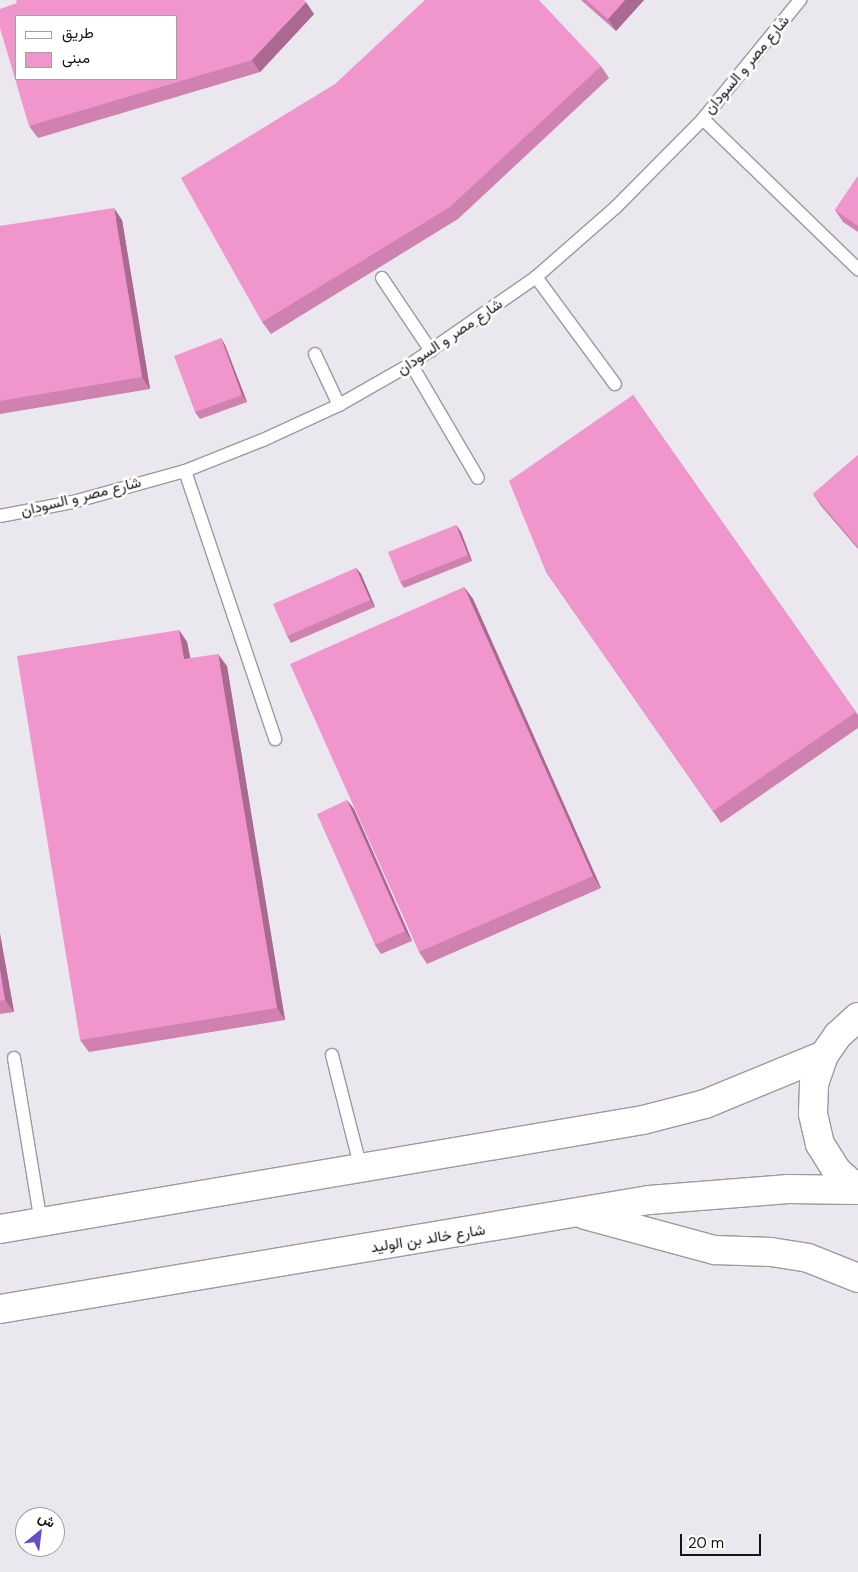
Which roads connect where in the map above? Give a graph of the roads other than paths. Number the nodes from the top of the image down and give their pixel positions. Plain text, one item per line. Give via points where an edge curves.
1 (800, 0) edge
2 (703, 119) junction
3 (858, 270) edge
4 (536, 277) junction
5 (382, 278) dead end
6 (431, 351) junction
7 (315, 354) dead end
8 (412, 364) junction
9 (615, 384) dead end
10 (339, 405) junction
11 (186, 470) junction
12 (478, 478) dead end
13 (0, 516) edge
14 (275, 739) dead end
15 (858, 1017) edge
16 (824, 1055) junction
17 (332, 1056) dead end
18 (14, 1058) dead end
19 (361, 1170) junction
20 (858, 1190) edge
21 (581, 1213) junction
22 (41, 1222) junction
23 (0, 1229) edge
24 (858, 1278) edge
25 (0, 1309) edge

1 - 2 lane, شارع مصر و السودان
2 - 3 lane
2 - 4 lane, شارع مصر و السودان via 616,207
4 - 6 lane, شارع مصر و السودان
4 - 9 lane
5 - 6 lane
6 - 8 lane, شارع مصر و السودان
7 - 10 lane
8 - 10 lane, شارع مصر و السودان
8 - 12 lane
10 - 11 lane, شارع مصر و السودان
11 - 13 lane, شارع مصر و السودان via 73,502
11 - 14 lane
15 - 16 main road via 838,1035
16 - 19 main road via 705,1104 643,1120
16 - 20 main road via 814,1084 813,1114 824,1150 836,1170
17 - 19 lane
18 - 22 lane
19 - 22 main road
20 - 21 main road, شارع خالد بن الوليد via 719,1192 649,1200
21 - 24 main road via 715,1250 771,1252 808,1258
21 - 25 main road, شارع خالد بن الوليد
22 - 23 main road

